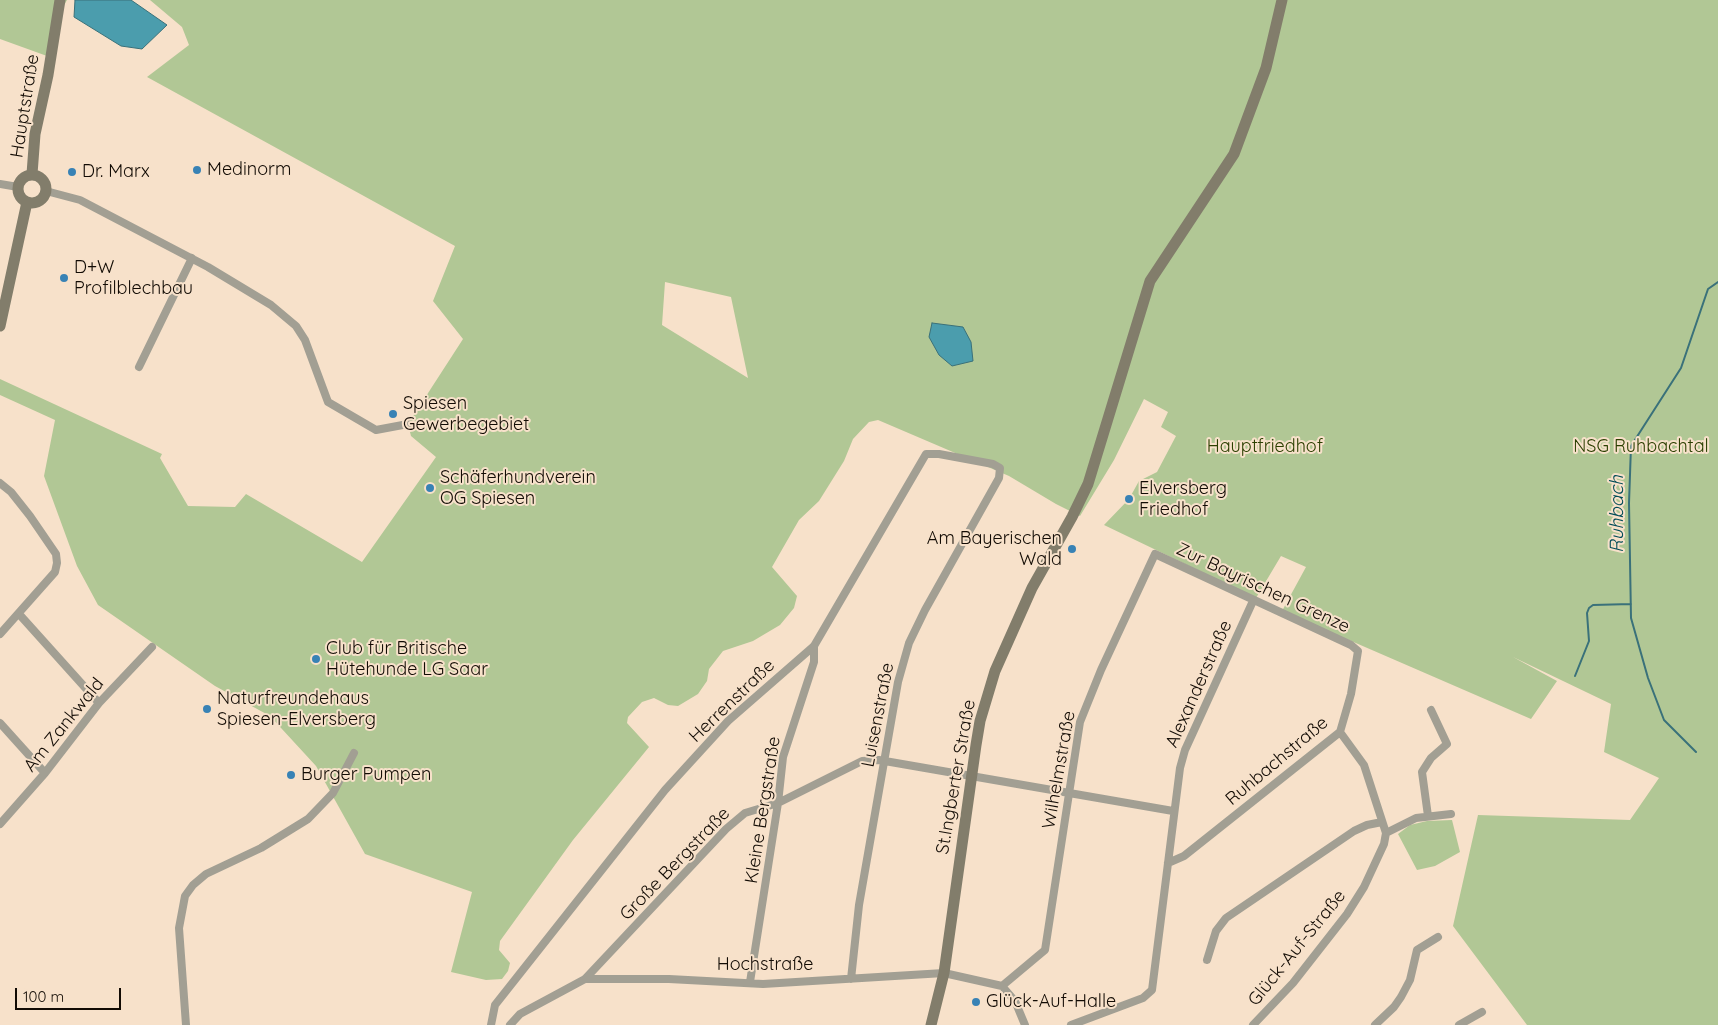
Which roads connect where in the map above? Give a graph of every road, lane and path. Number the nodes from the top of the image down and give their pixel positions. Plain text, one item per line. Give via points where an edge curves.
1 (60, 0) edge
2 (1282, 0) edge
3 (32, 174) junction
4 (0, 184) edge
5 (18, 187) junction
6 (46, 191) junction
7 (27, 202) junction
8 (192, 258) junction
9 (0, 326) edge
10 (139, 366) dead end
11 (408, 424) dead end
12 (999, 478) joint
13 (0, 483) edge
14 (1155, 554) joint
15 (1253, 601) junction
16 (19, 614) junction
17 (0, 634) edge
18 (814, 646) junction
19 (152, 647) dead end
20 (1358, 651) joint
21 (99, 703) junction
22 (1431, 710) dead end
23 (0, 723) edge
24 (1340, 732) junction
25 (354, 753) dead end
26 (884, 761) junction
27 (46, 774) junction
28 (971, 775) junction
29 (1068, 792) junction
30 (778, 803) junction
31 (1174, 811) junction
32 (1451, 814) dead end
33 (1428, 816) junction
34 (1382, 822) junction
35 (0, 824) edge
36 (1386, 833) junction
37 (1168, 863) junction
38 (1438, 937) dead end
39 (1207, 960) dead end
40 (944, 973) junction
41 (585, 979) junction
42 (851, 979) junction
43 (750, 982) junction
44 (1002, 986) junction
45 (1482, 1012) dead end
46 (186, 1025) edge
47 (491, 1025) edge
48 (510, 1025) edge
49 (931, 1025) edge
50 (1025, 1025) edge
51 (1071, 1025) edge
52 (1253, 1025) edge
53 (1375, 1025) edge
54 (1459, 1025) edge

1 - 3 main road, Hauptstraße via 33,151
2 - 28 main road, St.Ingberter Straße via 1266,68 1234,154 1150,281 1097,461 1083,495 1032,588 995,671 980,721
3 - 5 main road, Hauptstraße via 21,179
3 - 6 main road, Hauptstraße via 43,179
4 - 5 street
5 - 7 main road via 19,194
6 - 7 main road via 39,201
6 - 8 street via 80,200
7 - 9 main road
8 - 10 street
8 - 11 street via 271,305 296,326 305,340 328,402 376,430
12 - 18 street, Herrenstraße via 1000,468 993,464 926,454
12 - 26 street, Luisenstraße via 909,643 898,682
13 - 16 street via 30,516 56,554 56,572
14 - 15 street, Zur Bayrischen Grenze
14 - 29 street, Wilhelmstraße via 1088,699 1080,722
15 - 20 street, Zur Bayrischen Grenze
15 - 31 street, Alexanderstraße via 1185,750
16 - 17 street
16 - 21 street
18 - 30 street, Kleine Bergstraße via 814,662 783,757
18 - 47 street, Herrenstraße via 728,721 666,790 495,1005
19 - 21 street, Am Zankwald
20 - 24 street, Ruhbachstraße
21 - 27 street, Am Zankwald
22 - 33 street via 1447,744 1431,758 1422,772
23 - 27 street
24 - 34 street via 1364,765
24 - 37 street, Ruhbachstraße via 1184,856
25 - 46 street via 333,793 308,819 261,848 206,874 185,896 179,928
26 - 28 street, Große Bergstraße
26 - 30 street, Große Bergstraße via 862,761
26 - 42 street, Luisenstraße via 859,905
27 - 35 street, Am Zankwald
28 - 29 street, Große Bergstraße
28 - 40 main road, St.Ingberter Straße
29 - 31 street, Große Bergstraße
29 - 44 street, Wilhelmstraße via 1045,950
30 - 41 street, Große Bergstraße via 745,814 726,829
30 - 43 street, Kleine Bergstraße
31 - 37 street, Alexanderstraße
32 - 33 street
33 - 36 street via 1405,822
34 - 36 street
34 - 39 street via 1367,824 1226,918 1216,931
36 - 52 street, Glück-Auf-Straße via 1380,853 1356,901 1293,983
37 - 51 street, Alexanderstraße via 1152,990 1143,998
38 - 53 street via 1417,950 1406,987 1394,1007
40 - 42 street, Hochstraße
40 - 44 street, Hochstraße
40 - 49 main road, St.Ingberter Straße
41 - 43 street, Hochstraße
41 - 48 street, Große Bergstraße via 520,1014
42 - 43 street, Hochstraße
44 - 50 street via 1015,1001
45 - 54 street

